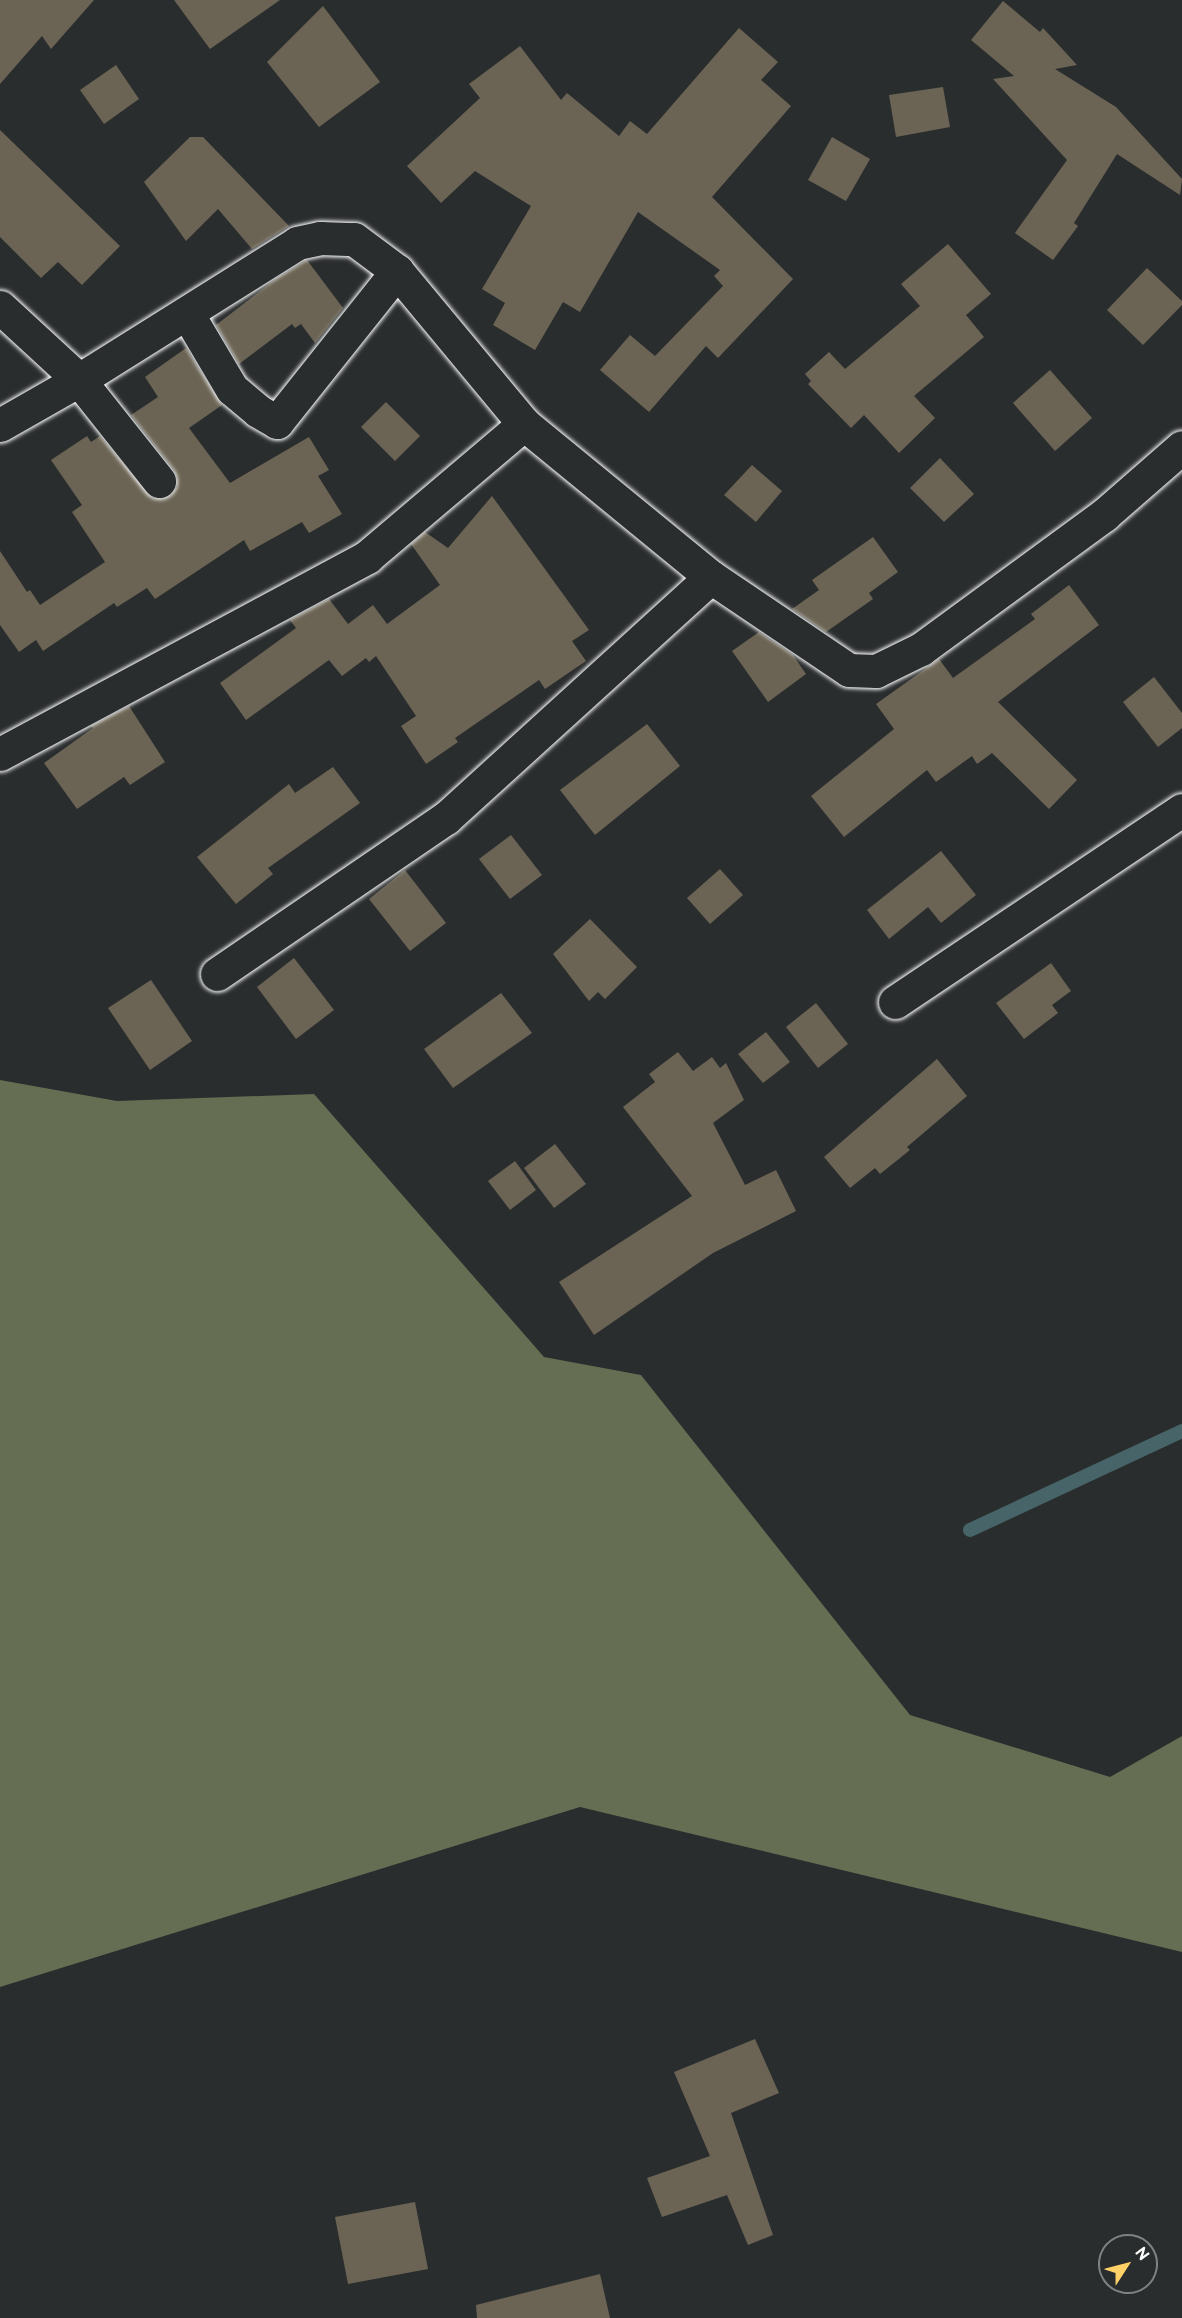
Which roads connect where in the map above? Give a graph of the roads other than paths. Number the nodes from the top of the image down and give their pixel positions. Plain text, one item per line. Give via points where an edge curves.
1 (398, 271) junction
2 (0, 307) edge
3 (187, 313) junction
4 (79, 380) junction
5 (524, 424) junction
6 (0, 425) edge
7 (1182, 447) edge
8 (159, 481) dead end
9 (711, 577) junction
10 (0, 754) edge
11 (1182, 810) edge
12 (217, 974) dead end
13 (895, 1002) dead end

1 - 3 street via 354,239 320,238 297,243
1 - 3 street via 277,422 232,389
1 - 5 street
2 - 4 street
3 - 4 street
4 - 6 street
4 - 8 street
5 - 9 street
5 - 10 street via 367,556
7 - 9 street via 1104,515 921,649 876,671 849,670
9 - 12 street via 446,818
11 - 13 street

